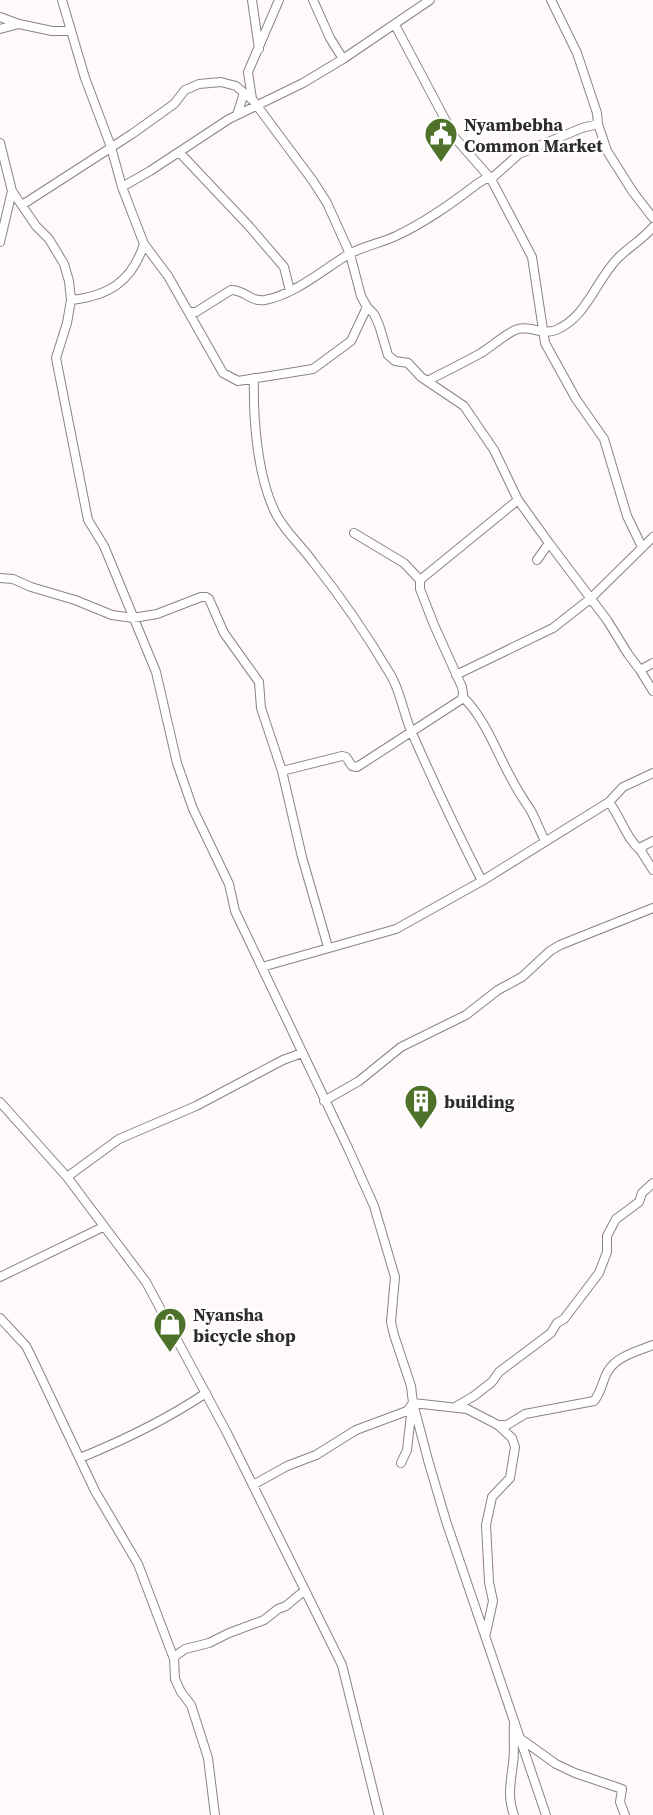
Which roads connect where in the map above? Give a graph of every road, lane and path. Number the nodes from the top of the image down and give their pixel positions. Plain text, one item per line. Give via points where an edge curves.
1 (62, 0) edge
2 (252, 0) edge
3 (279, 0) edge
4 (313, 0) edge
5 (430, 0) edge
6 (551, 0) edge
7 (0, 17) edge
8 (19, 24) junction
9 (395, 26) junction
10 (0, 29) edge
11 (70, 31) junction
12 (259, 49) junction
13 (343, 58) junction
14 (251, 100) junction
15 (237, 115) junction
16 (598, 124) junction
17 (0, 143) edge
18 (111, 147) junction
19 (179, 153) junction
20 (491, 179) junction
21 (122, 187) junction
22 (12, 191) junction
23 (21, 205) junction
24 (653, 219) edge
25 (653, 227) edge
26 (0, 242) edge
27 (144, 244) junction
28 (350, 254) junction
29 (290, 291) junction
30 (70, 300) junction
31 (367, 307) junction
32 (190, 312) junction
33 (544, 332) junction
34 (254, 378) junction
35 (427, 381) junction
36 (518, 500) junction
37 (354, 533) dead end
38 (653, 537) edge
39 (549, 543) junction
40 (642, 547) junction
41 (537, 560) dead end
42 (0, 578) edge
43 (420, 580) junction
44 (590, 599) junction
45 (133, 618) junction
46 (653, 663) edge
47 (640, 670) junction
48 (456, 675) junction
49 (653, 691) edge
50 (463, 697) junction
51 (411, 731) junction
52 (282, 771) junction
53 (653, 773) edge
54 (609, 802) junction
55 (545, 841) junction
56 (653, 841) edge
57 (641, 851) junction
58 (653, 870) edge
59 (482, 881) junction
60 (653, 908) edge
61 (328, 947) junction
62 (262, 967) junction
63 (302, 1053) junction
64 (324, 1101) junction
65 (0, 1102) edge
66 (67, 1177) junction
67 (653, 1183) edge
68 (103, 1227) junction
69 (0, 1277) edge
70 (0, 1318) edge
71 (653, 1345) edge
72 (206, 1393) junction
73 (413, 1403) junction
74 (457, 1406) junction
75 (498, 1425) junction
76 (80, 1458) junction
77 (401, 1463) dead end
78 (253, 1485) junction
79 (304, 1590) junction
80 (486, 1637) junction
81 (174, 1659) junction
82 (514, 1721) junction
83 (521, 1739) junction
84 (215, 1815) edge
85 (379, 1815) edge
86 (514, 1815) edge
87 (546, 1815) edge
88 (625, 1815) edge

1 - 11 street
2 - 12 street
3 - 12 street
4 - 13 street
5 - 9 street
6 - 16 street via 576,53
7 - 8 street
8 - 10 street
8 - 11 street
9 - 13 street
9 - 20 street via 455,138
11 - 18 street
12 - 14 street via 248,72
13 - 14 street via 303,83
14 - 15 street
14 - 15 street
14 - 18 street via 236,86 221,82 199,84 185,90 174,104
14 - 28 street via 327,203
15 - 19 street
16 - 20 street via 519,154
16 - 24 street via 607,151
17 - 22 street
18 - 21 street
18 - 23 street
19 - 21 street
19 - 29 street via 284,267
20 - 28 street via 477,184 429,219
20 - 33 street via 532,258
21 - 27 street
22 - 23 street
22 - 26 street
23 - 30 street via 59,255 69,281
25 - 33 street via 604,274 579,314 556,330
27 - 30 street via 121,282 98,295
27 - 32 street
28 - 29 street
28 - 31 street
29 - 32 street via 252,300 231,290
30 - 45 street via 56,358 77,468 88,520 104,546
31 - 34 street via 351,341 313,369
31 - 35 street via 379,325 388,355 408,363
32 - 34 street via 223,374 238,381
33 - 35 street via 516,330
33 - 40 street via 576,399 604,439 627,516
34 - 51 street via 253,414 263,476 276,515 372,644 392,676
35 - 36 street via 464,406 494,450
36 - 39 street
36 - 43 street
37 - 43 street via 404,563
38 - 40 street
39 - 41 street
39 - 44 street
40 - 44 street
42 - 45 street via 13,579 112,615
43 - 48 street
44 - 47 street
44 - 48 street via 553,628
45 - 52 street via 157,614 201,597 209,599 224,633 259,682 261,708
45 - 62 street via 156,672 177,763 193,809
46 - 47 street
47 - 49 street
48 - 50 street
50 - 51 street
50 - 55 street via 494,742
51 - 52 street via 357,767 342,756
51 - 59 street
52 - 61 street
53 - 54 street via 623,787
54 - 55 street
54 - 57 street
55 - 59 street
56 - 57 street
57 - 58 street
59 - 61 street via 396,929
60 - 64 street via 560,945 466,1015 402,1047 359,1081
61 - 62 street
62 - 63 street
63 - 64 street
63 - 66 street via 119,1139
64 - 73 street via 374,1206 395,1277 392,1322
65 - 66 street
66 - 68 street
67 - 74 street via 639,1202 616,1219 607,1236 607,1252 599,1273 564,1319
68 - 69 street
68 - 72 street via 146,1282
70 - 76 street via 29,1352
71 - 75 street via 616,1362 608,1370 594,1401 525,1414 507,1425
72 - 76 street via 176,1413
72 - 78 street
73 - 74 street
73 - 77 street via 407,1450
73 - 78 street via 407,1411 356,1430 316,1455
73 - 80 street via 446,1521
74 - 75 street
75 - 80 street via 512,1438 515,1447 510,1478 492,1497 486,1525 493,1602
76 - 81 street via 138,1564
78 - 79 street
79 - 81 street via 264,1620 185,1649
79 - 85 street via 342,1665
80 - 82 street
81 - 84 street via 175,1679 192,1705 208,1758
82 - 83 street
82 - 86 street via 509,1801
83 - 87 street
83 - 88 street via 556,1764 622,1789 620,1802

